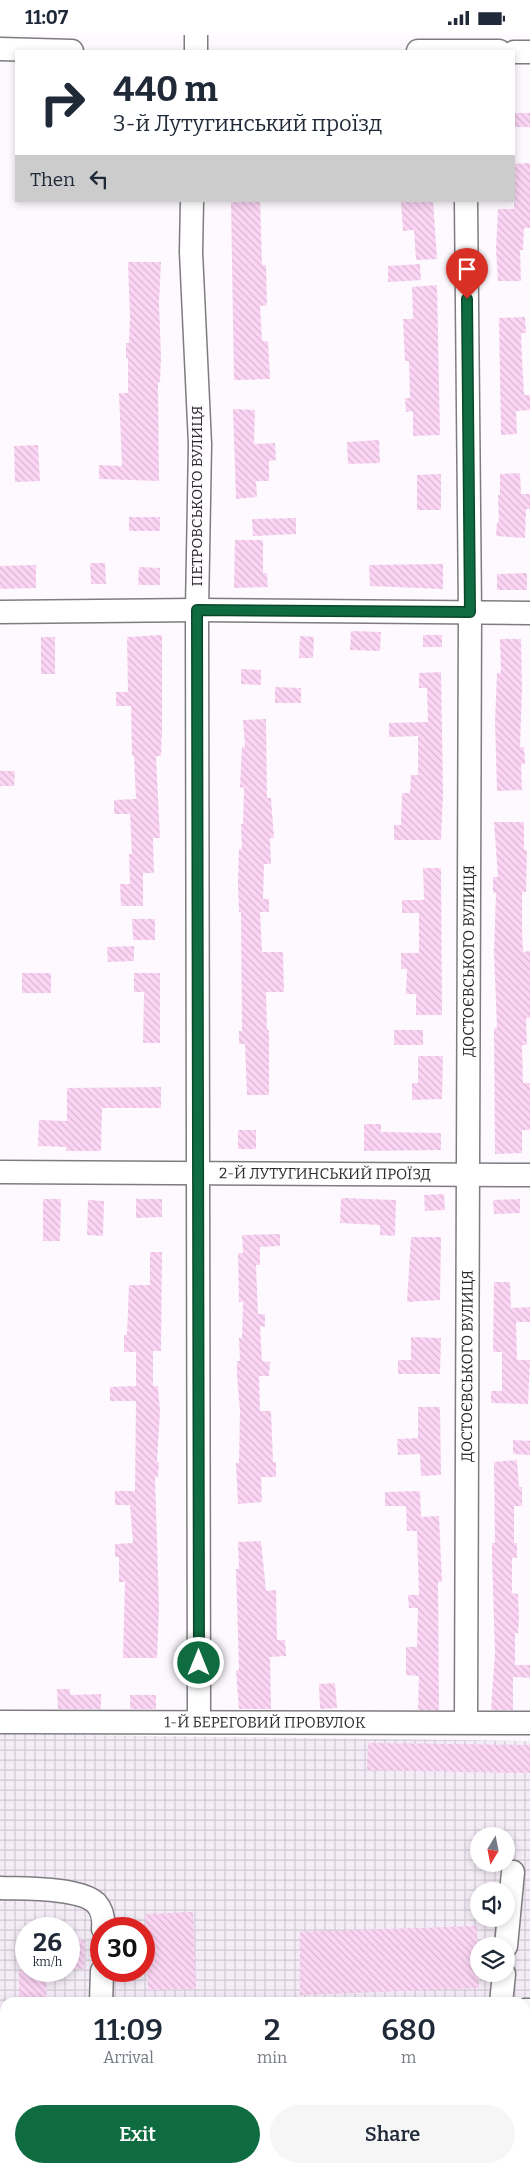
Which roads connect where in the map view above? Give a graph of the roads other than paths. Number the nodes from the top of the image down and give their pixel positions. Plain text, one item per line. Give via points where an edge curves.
1 (196, 35) edge
2 (465, 35) edge
3 (0, 49) edge
4 (36, 50) edge
5 (196, 50) edge
6 (465, 50) edge
7 (515, 51) edge
8 (530, 52) edge
9 (192, 202) edge
10 (466, 202) edge
11 (197, 610) junction
12 (0, 612) edge
13 (470, 612) junction
14 (530, 613) edge
15 (0, 1172) edge
16 (198, 1172) junction
17 (530, 1175) edge
18 (469, 1176) junction
19 (199, 1721) junction
20 (466, 1721) junction
21 (0, 1722) edge
22 (530, 1723) edge
23 (513, 1873) edge
24 (0, 1888) edge
25 (104, 1917) edge
26 (507, 1937) edge
27 (102, 1982) edge
28 (503, 1982) edge
29 (101, 1997) edge
30 (502, 1997) edge

1 - 5 street
2 - 6 street
3 - 4 street
7 - 8 street
9 - 11 street, ПЕТРОВСЬКОГО ВУЛИЦЯ via 191,252 200,444
10 - 13 street, ДОСТОЄВСЬКОГО ВУЛИЦЯ
11 - 12 street
11 - 13 street
11 - 16 street, ПЕТРОВСЬКОГО ВУЛИЦЯ
13 - 14 street
13 - 18 street, ДОСТОЄВСЬКОГО ВУЛИЦЯ
15 - 16 street, 2-Й ЛУТУГИНСЬКИЙ ПРОЇЗД
16 - 18 street, 2-Й ЛУТУГИНСЬКИЙ ПРОЇЗД
16 - 19 street, ПЕТРОВСЬКОГО ВУЛИЦЯ
17 - 18 street, 2-Й ЛУТУГИНСЬКИЙ ПРОЇЗД
18 - 20 street, ДОСТОЄВСЬКОГО ВУЛИЦЯ
19 - 20 street, 1-Й БЕРЕГОВИЙ ПРОВУЛОК
19 - 21 street, 1-Й БЕРЕГОВИЙ ПРОВУЛОК
20 - 22 street, 1-Й БЕРЕГОВИЙ ПРОВУЛОК
23 - 26 street
24 - 25 street via 69,1891 96,1903
27 - 29 street
28 - 30 street

